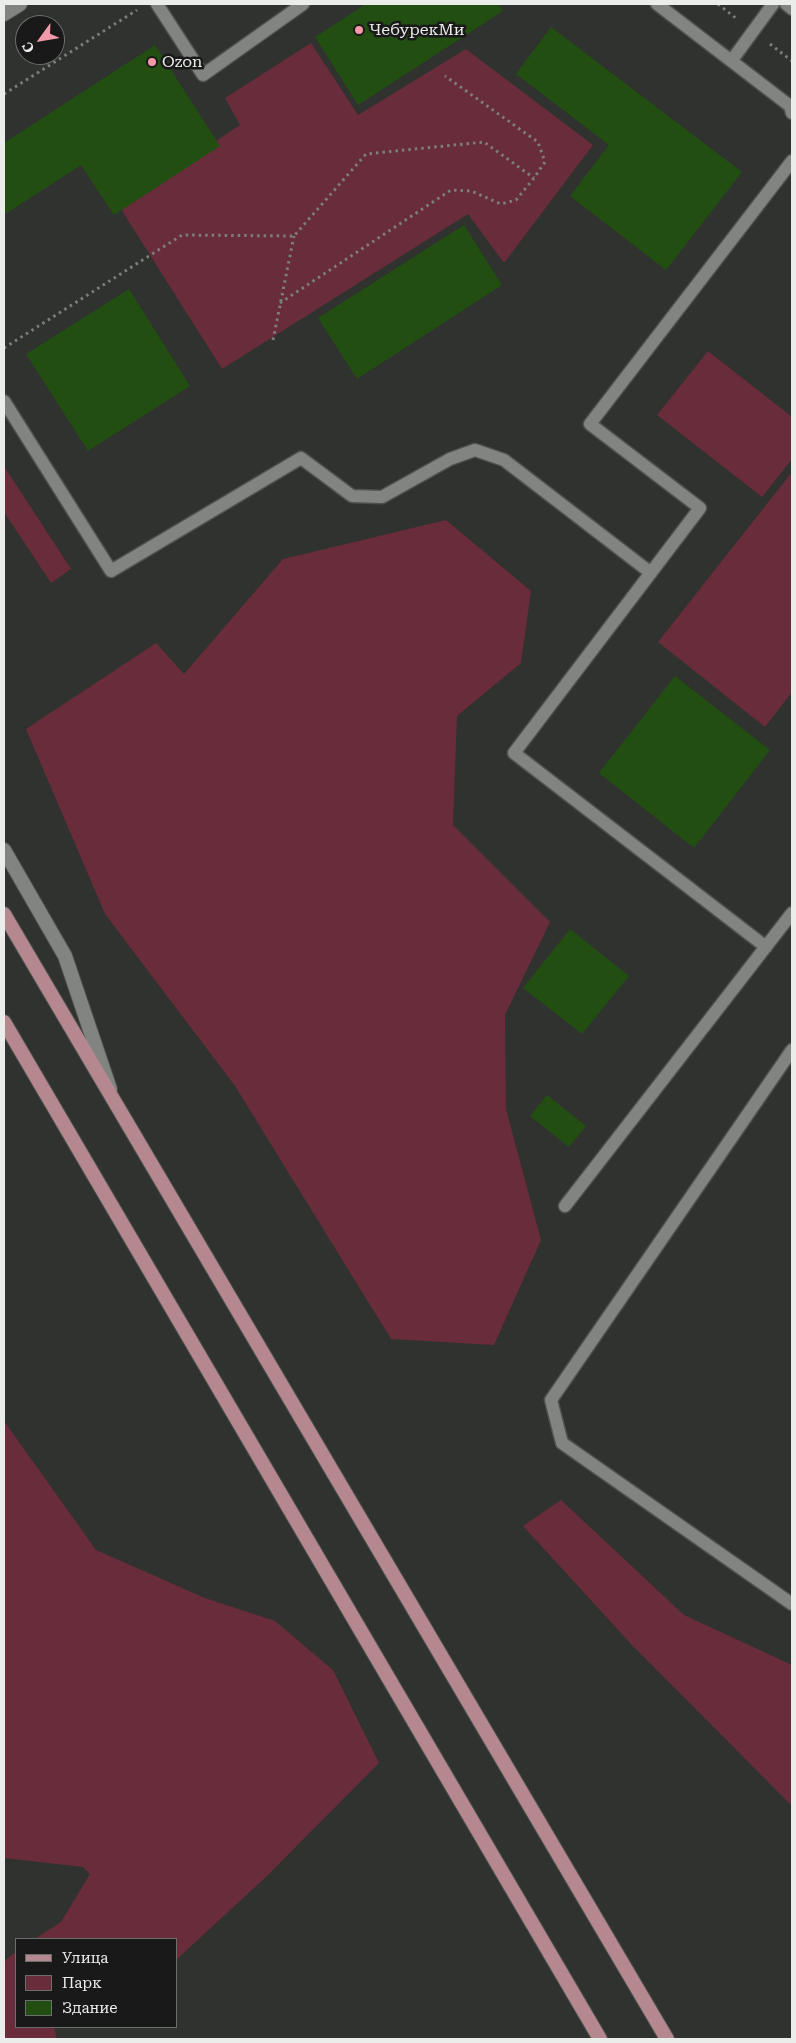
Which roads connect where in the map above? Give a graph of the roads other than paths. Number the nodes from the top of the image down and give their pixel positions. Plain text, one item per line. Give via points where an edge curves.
1 (20, 4) edge
2 (157, 4) edge
3 (303, 4) edge
4 (657, 4) edge
5 (773, 4) edge
6 (786, 4) edge
7 (792, 9) edge
8 (4, 14) edge
9 (732, 60) junction
10 (792, 113) edge
11 (792, 162) edge
12 (4, 401) edge
13 (651, 573) junction
14 (4, 850) edge
15 (792, 913) edge
16 (4, 914) edge
17 (766, 947) junction
18 (4, 1022) edge
19 (792, 1050) edge
20 (116, 1104) junction
21 (565, 1206) dead end
22 (792, 1604) edge
23 (600, 2039) edge
24 (667, 2039) edge

1 - 8 street
2 - 3 lane via 202,75
4 - 9 lane
5 - 9 lane
6 - 7 lane
9 - 10 lane via 790,106
11 - 13 lane via 590,424 700,508
12 - 13 lane via 112,571 301,458 352,496 382,497 450,459 475,450 504,460
13 - 17 lane via 514,754
14 - 20 street via 65,956
15 - 17 lane
16 - 20 main road
17 - 21 lane
18 - 23 main road
19 - 22 lane via 551,1400 562,1443
20 - 24 main road

